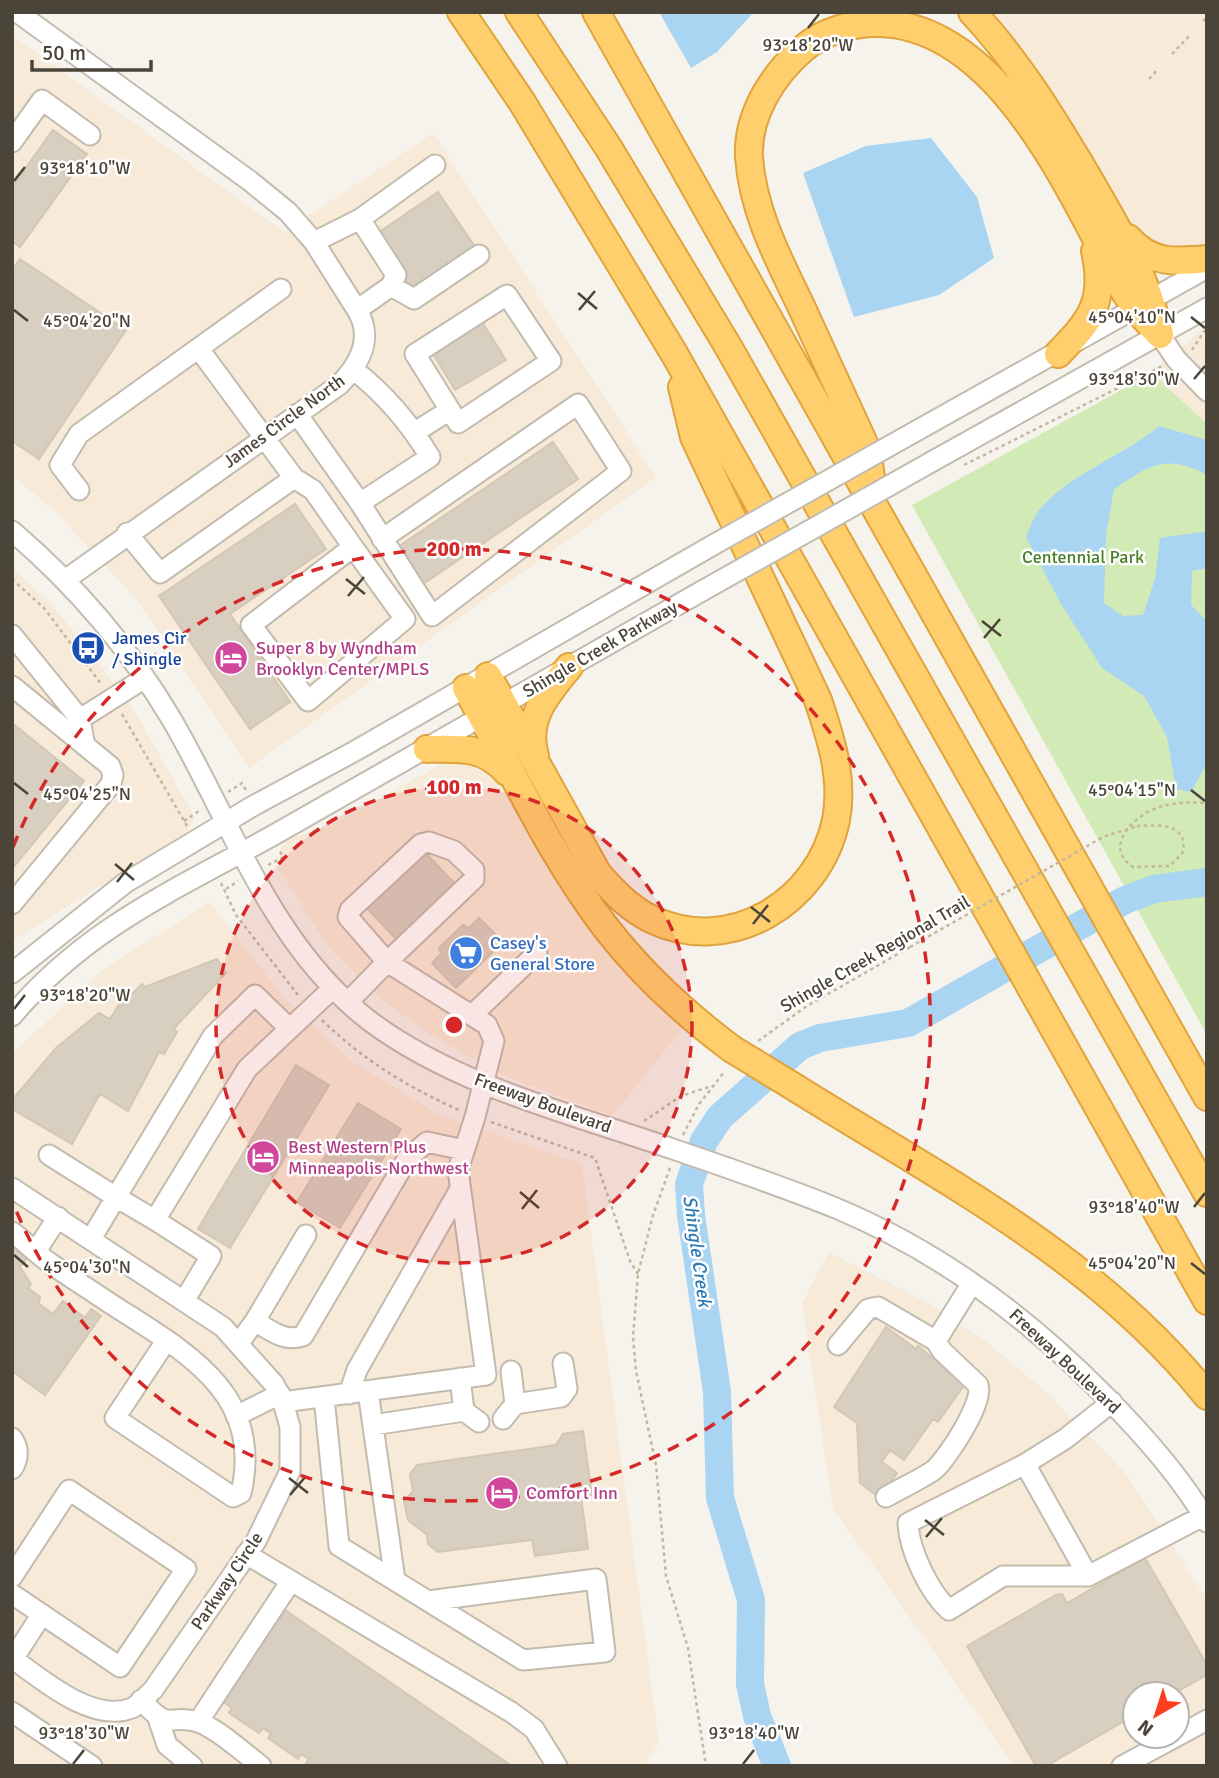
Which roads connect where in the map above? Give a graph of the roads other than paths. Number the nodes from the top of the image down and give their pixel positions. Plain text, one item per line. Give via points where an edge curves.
1 (17, 12) edge
2 (461, 12) edge
3 (519, 12) edge
4 (596, 12) edge
5 (970, 12) edge
6 (90, 135) dead end
7 (12, 142) edge
8 (435, 165) dead end
9 (1071, 195) junction
10 (1102, 202) junction
11 (360, 219) junction
12 (314, 242) junction
13 (479, 255) dead end
14 (1207, 259) edge
15 (1207, 268) edge
16 (391, 286) junction
17 (281, 289) dead end
18 (1144, 305) junction
19 (1207, 308) edge
20 (357, 310) junction
21 (1160, 335) junction
22 (199, 349) junction
23 (1058, 354) junction
24 (675, 355) junction
25 (354, 370) junction
26 (1207, 391) edge
27 (450, 411) junction
28 (297, 414) junction
29 (415, 432) junction
30 (265, 435) junction
31 (294, 478) junction
32 (79, 490) dead end
33 (360, 503) junction
34 (875, 506) junction
35 (12, 531) edge
36 (127, 533) junction
37 (382, 539) junction
38 (354, 547) junction
39 (65, 580) junction
40 (12, 635) edge
41 (569, 667) junction
42 (145, 678) junction
43 (477, 682) junction
44 (12, 685) edge
45 (493, 710) junction
46 (80, 719) junction
47 (85, 746) junction
48 (427, 749) junction
49 (531, 780) junction
50 (226, 822) junction
51 (242, 852) junction
52 (12, 904) edge
53 (537, 953) dead end
54 (387, 962) junction
55 (12, 973) edge
56 (333, 988) junction
57 (348, 1002) junction
58 (472, 1015) junction
59 (12, 1016) edge
60 (289, 1028) junction
61 (484, 1083) junction
62 (1207, 1097) edge
63 (464, 1150) junction
64 (49, 1155) dead end
65 (12, 1188) edge
66 (460, 1189) junction
67 (1207, 1193) edge
68 (116, 1197) junction
69 (58, 1217) junction
70 (155, 1220) junction
71 (12, 1232) edge
72 (306, 1235) dead end
73 (91, 1239) junction
74 (36, 1251) junction
75 (972, 1283) junction
76 (184, 1301) junction
77 (1207, 1301) edge
78 (255, 1321) junction
79 (166, 1341) junction
80 (936, 1341) junction
81 (239, 1343) junction
82 (838, 1345) dead end
83 (563, 1363) dead end
84 (511, 1371) dead end
85 (460, 1378) junction
86 (358, 1392) junction
87 (1207, 1396) edge
88 (324, 1397) junction
89 (281, 1398) junction
90 (1112, 1402) junction
91 (236, 1416) junction
92 (373, 1425) junction
93 (12, 1438) edge
94 (1025, 1464) junction
95 (12, 1469) edge
96 (886, 1497) dead end
97 (1205, 1519) edge
98 (246, 1554) junction
99 (1088, 1576) junction
100 (12, 1577) edge
101 (395, 1580) junction
102 (291, 1581) junction
103 (12, 1594) edge
104 (428, 1601) junction
105 (42, 1614) junction
106 (13, 1659) edge
107 (141, 1700) junction
108 (12, 1712) edge
109 (158, 1718) junction
110 (1207, 1720) edge
111 (198, 1722) junction
112 (92, 1766) edge
113 (192, 1766) edge
114 (261, 1766) edge
115 (557, 1766) edge
116 (1122, 1766) edge

1 - 12 street, James Circle North via 250,181 288,212
2 - 24 highway via 522,102
3 - 67 highway via 711,316
4 - 34 highway
5 - 10 highway via 1032,86
6 - 7 street via 42,100
8 - 11 street
9 - 18 highway
9 - 23 highway via 1094,245 1100,285 1086,324
9 - 34 highway via 1046,149 996,84 962,53 919,30 886,23 839,29 808,44 771,83 757,114 749,152 757,205 867,450
10 - 14 highway via 1126,236 1152,258 1177,262
10 - 18 highway via 1146,283
11 - 12 street
11 - 16 street via 396,275
12 - 20 street, James Circle North
13 - 16 street via 414,299
15 - 18 street, Shingle Creek Parkway
16 - 20 street
17 - 22 street
18 - 21 highway
18 - 23 street, Shingle Creek Parkway
19 - 21 street, Shingle Creek Parkway
20 - 25 street, James Circle North via 365,339
21 - 26 street
21 - 41 street, Shingle Creek Parkway, bridge
22 - 30 street
22 - 32 street via 79,434 60,465
23 - 43 street, Shingle Creek Parkway, bridge
24 - 49 highway via 694,437 828,730 838,790 830,840 803,886 764,918 733,929 684,929 639,912 613,891
24 - 77 highway
25 - 28 street, James Circle North
25 - 29 street via 386,396
27 - 27 street via 415,354 507,295 551,362 458,423
27 - 29 street
28 - 30 street, James Circle North
28 - 33 street
29 - 33 street via 430,457
30 - 31 street
30 - 36 street, James Circle North
31 - 36 street via 160,573
31 - 38 street via 313,490
33 - 37 street
34 - 62 highway
35 - 39 street, Freeway Boulevard
36 - 39 street, James Circle North
37 - 37 street via 432,616 621,471 578,404
38 - 38 street via 251,625 308,701 405,619
39 - 42 street, Freeway Boulevard
40 - 46 street
41 - 45 street, Shingle Creek Parkway
41 - 49 highway via 548,693 532,725
42 - 46 street
42 - 50 street, Freeway Boulevard
43 - 45 highway
43 - 50 street, Shingle Creek Parkway
44 - 47 street
45 - 48 street, Shingle Creek Parkway
45 - 49 highway
46 - 47 street
47 - 52 street via 110,766 111,783
48 - 49 highway via 482,752
48 - 51 street, Shingle Creek Parkway
49 - 87 highway, bridge via 569,872 619,944 679,1007 738,1054 1047,1244 1135,1318
50 - 51 street, Freeway Boulevard
50 - 55 street, Shingle Creek Parkway via 125,883
51 - 56 street, Freeway Boulevard via 279,918
51 - 59 street, Shingle Creek Parkway via 127,915 62,962
53 - 58 street
54 - 54 street via 348,918 350,910 421,844 454,850 474,870 474,879
54 - 57 street
54 - 58 street
56 - 57 street, Freeway Boulevard
56 - 60 street
57 - 61 street, Freeway Boulevard via 394,1037
58 - 61 street via 487,1025 494,1041
60 - 68 street via 255,995 234,1013 201,1053
60 - 70 street via 247,1069
61 - 63 street
61 - 75 street, Freeway Boulevard, bridge via 839,1210 887,1232
63 - 66 street via 458,1170
63 - 78 street via 427,1142 407,1159 303,1336 281,1337
64 - 68 street
65 - 69 street, Parkway Circle
66 - 85 street via 486,1375
66 - 86 street via 357,1370
68 - 70 street
68 - 73 street
69 - 73 street, Parkway Circle
69 - 74 street
70 - 76 street via 211,1256
71 - 74 street
72 - 78 street
73 - 76 street, Parkway Circle
74 - 79 street
75 - 80 street
75 - 90 street, Freeway Boulevard via 1042,1334
76 - 81 street, Parkway Circle
78 - 81 street
79 - 91 street via 211,1374
79 - 91 street via 116,1418 233,1497 241,1493 246,1472
80 - 82 street via 878,1307 868,1309
80 - 96 street via 978,1385 978,1406 936,1468
81 - 89 street, Parkway Circle
83 - 84 street via 567,1389 561,1396 509,1412
85 - 86 street
85 - 92 street via 472,1416
86 - 88 street
86 - 92 street
88 - 89 street
88 - 101 street via 339,1546
89 - 91 street
89 - 98 street, Parkway Circle via 290,1427 290,1471
90 - 94 street
90 - 97 street, Freeway Boulevard
92 - 101 street
93 - 95 street via 17,1444 17,1462
94 - 99 street
94 - 99 street via 908,1523 909,1537 938,1601 949,1610 1003,1576
97 - 99 street
98 - 102 street
98 - 107 street, Parkway Circle via 153,1690
100 - 105 street via 69,1490 186,1570 120,1667
101 - 104 street
102 - 111 street
102 - 115 street via 511,1712 534,1729
103 - 105 street
104 - 104 street via 523,1660 605,1652 596,1579
105 - 106 street
106 - 107 street via 65,1696 99,1710 131,1708
107 - 109 street
108 - 112 street
109 - 111 street
109 - 113 street via 167,1745
110 - 116 street
111 - 114 street

